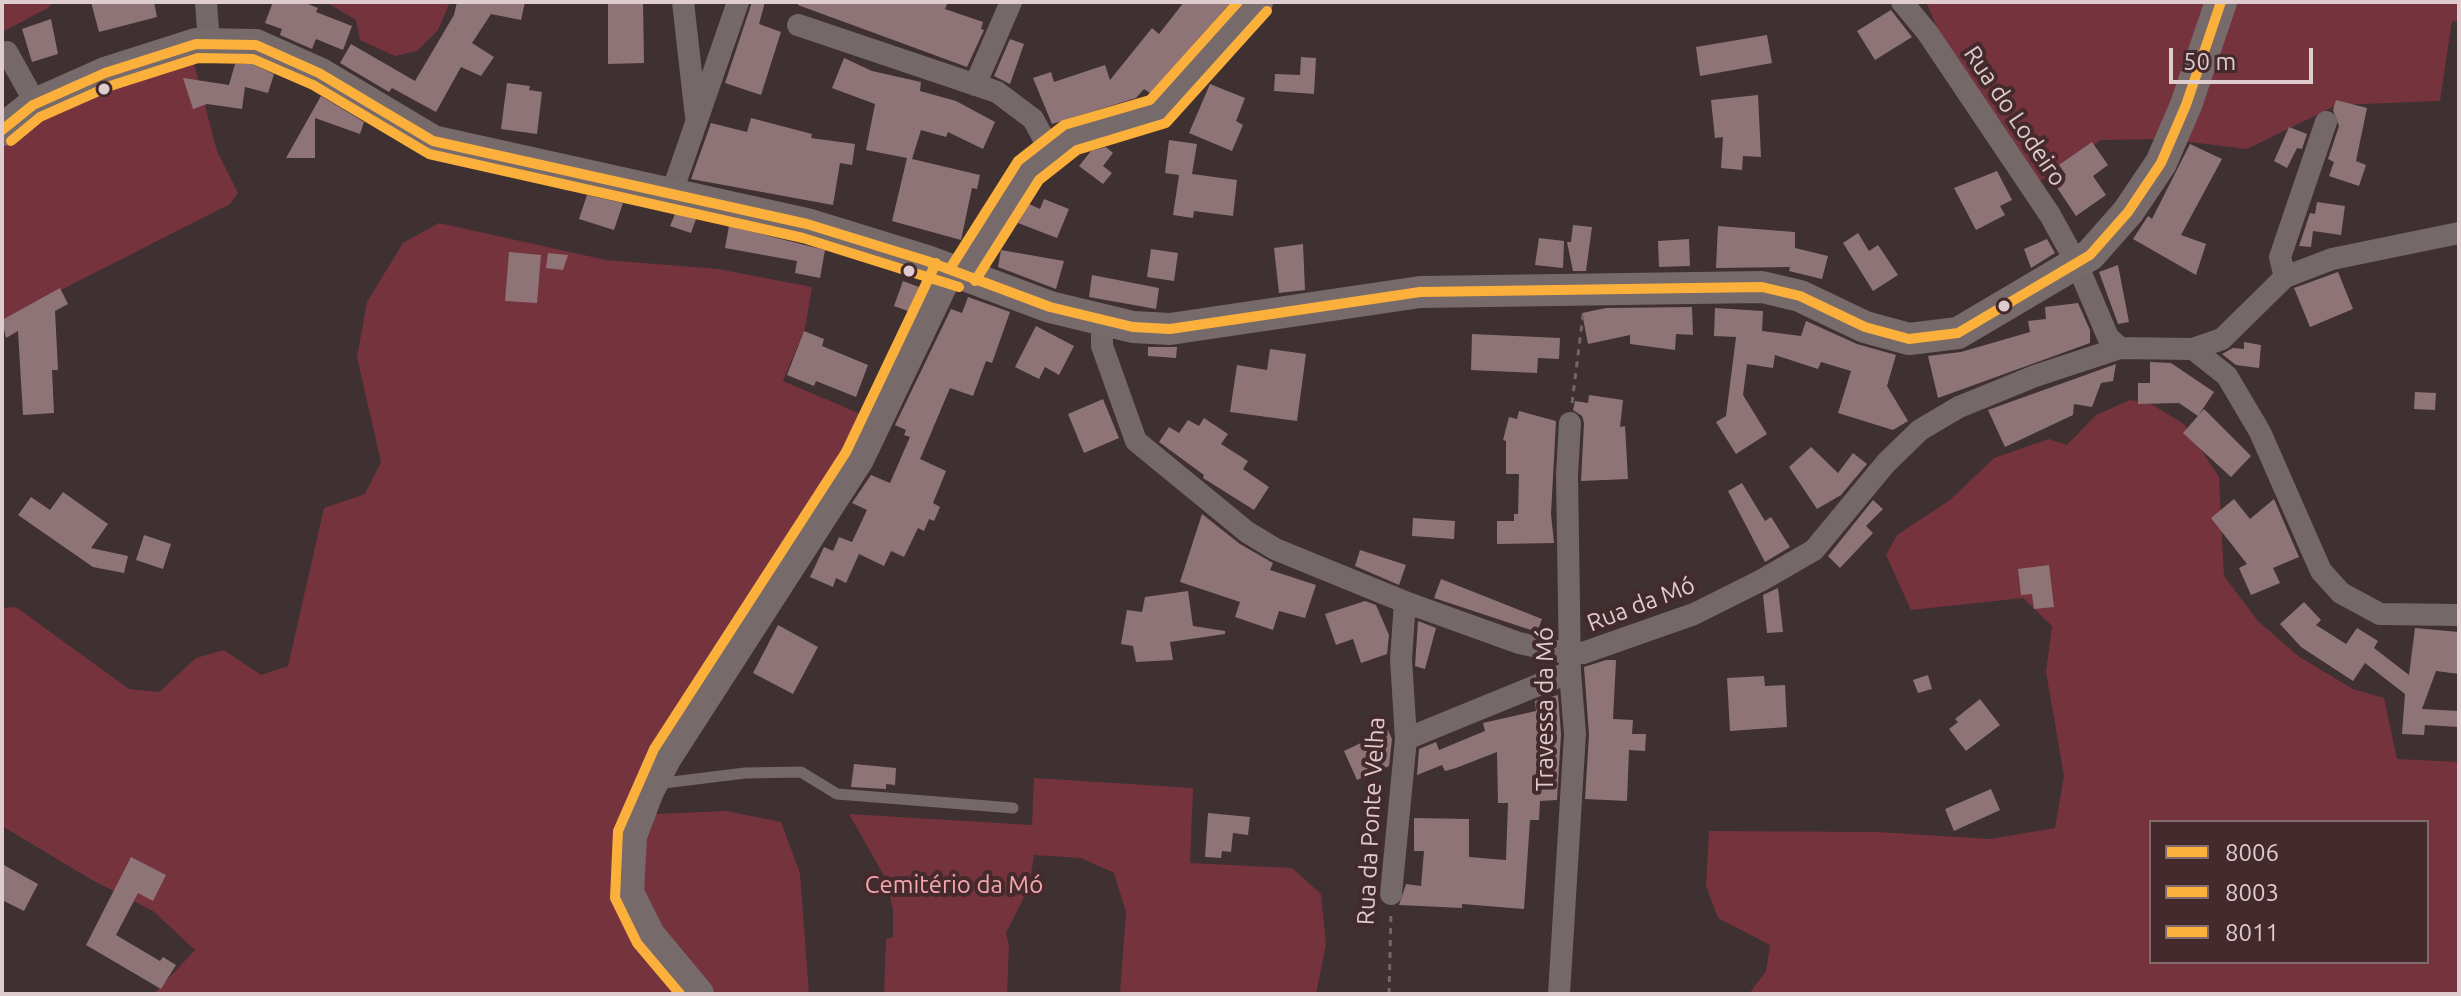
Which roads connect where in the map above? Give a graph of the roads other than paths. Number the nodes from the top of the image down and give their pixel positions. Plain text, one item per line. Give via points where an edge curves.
1 (206, 2) edge
2 (683, 2) edge
3 (738, 2) edge
4 (1011, 2) edge
5 (1257, 2) edge
6 (1902, 2) edge
7 (2221, 2) edge
8 (798, 25) dead end
9 (724, 42) junction
10 (209, 44) junction
11 (687, 45) junction
12 (5, 53) edge
13 (975, 85) junction
14 (36, 104) junction
15 (696, 122) junction
16 (2326, 122) dead end
17 (2, 130) edge
18 (1051, 152) junction
19 (671, 195) junction
20 (2459, 233) edge
21 (2077, 264) junction
22 (956, 272) junction
23 (2285, 277) junction
24 (1102, 319) junction
25 (2120, 348) junction
26 (2193, 349) junction
27 (1570, 423) road end
28 (1405, 602) junction
29 (2459, 615) edge
30 (1571, 663) junction
31 (1406, 739) junction
32 (651, 785) junction
33 (1013, 808) dead end
34 (1391, 894) road end
35 (698, 994) edge
36 (1559, 994) edge

1 - 10 street
2 - 11 street
3 - 9 street
4 - 13 street
5 - 18 street via 1158,112 1070,137
6 - 21 street, Rua do Lodeiro via 1998,137
7 - 21 street via 2161,163 2128,212
8 - 13 street
9 - 11 street via 705,48
9 - 15 street
10 - 14 street via 105,73
10 - 19 street via 256,45 306,67 433,141
11 - 15 street
12 - 14 street
13 - 18 street via 997,92 1033,119
14 - 17 street
15 - 19 street
16 - 23 street via 2280,257
18 - 22 street via 1028,171
19 - 22 street via 807,224
20 - 23 street via 2332,259
21 - 24 street via 1958,333 1909,339 1865,327 1800,296 1762,287 1420,292 1170,329
21 - 25 street, Rua do Lodeiro via 2108,337
22 - 24 street via 1050,307
22 - 32 street via 858,459
23 - 26 street via 2222,339
24 - 28 street, Rua da Mó via 1102,346 1136,441 1275,549
25 - 26 street, Rua da Mó
25 - 30 street, Rua da Mó via 1959,407 1920,430 1886,463 1814,550 1694,614 1583,653
26 - 29 street via 2227,376 2260,432 2321,571 2341,593 2380,614
27 - 30 street, Travessa da Mó
28 - 30 street, Rua da Mó
28 - 31 street, Rua da Ponte Velha via 1401,659
30 - 31 street
30 - 36 street, Travessa da Mó via 1575,734
31 - 34 street, Rua da Ponte Velha
32 - 33 lane via 801,772 837,794
32 - 35 street via 631,836 628,893 649,935

